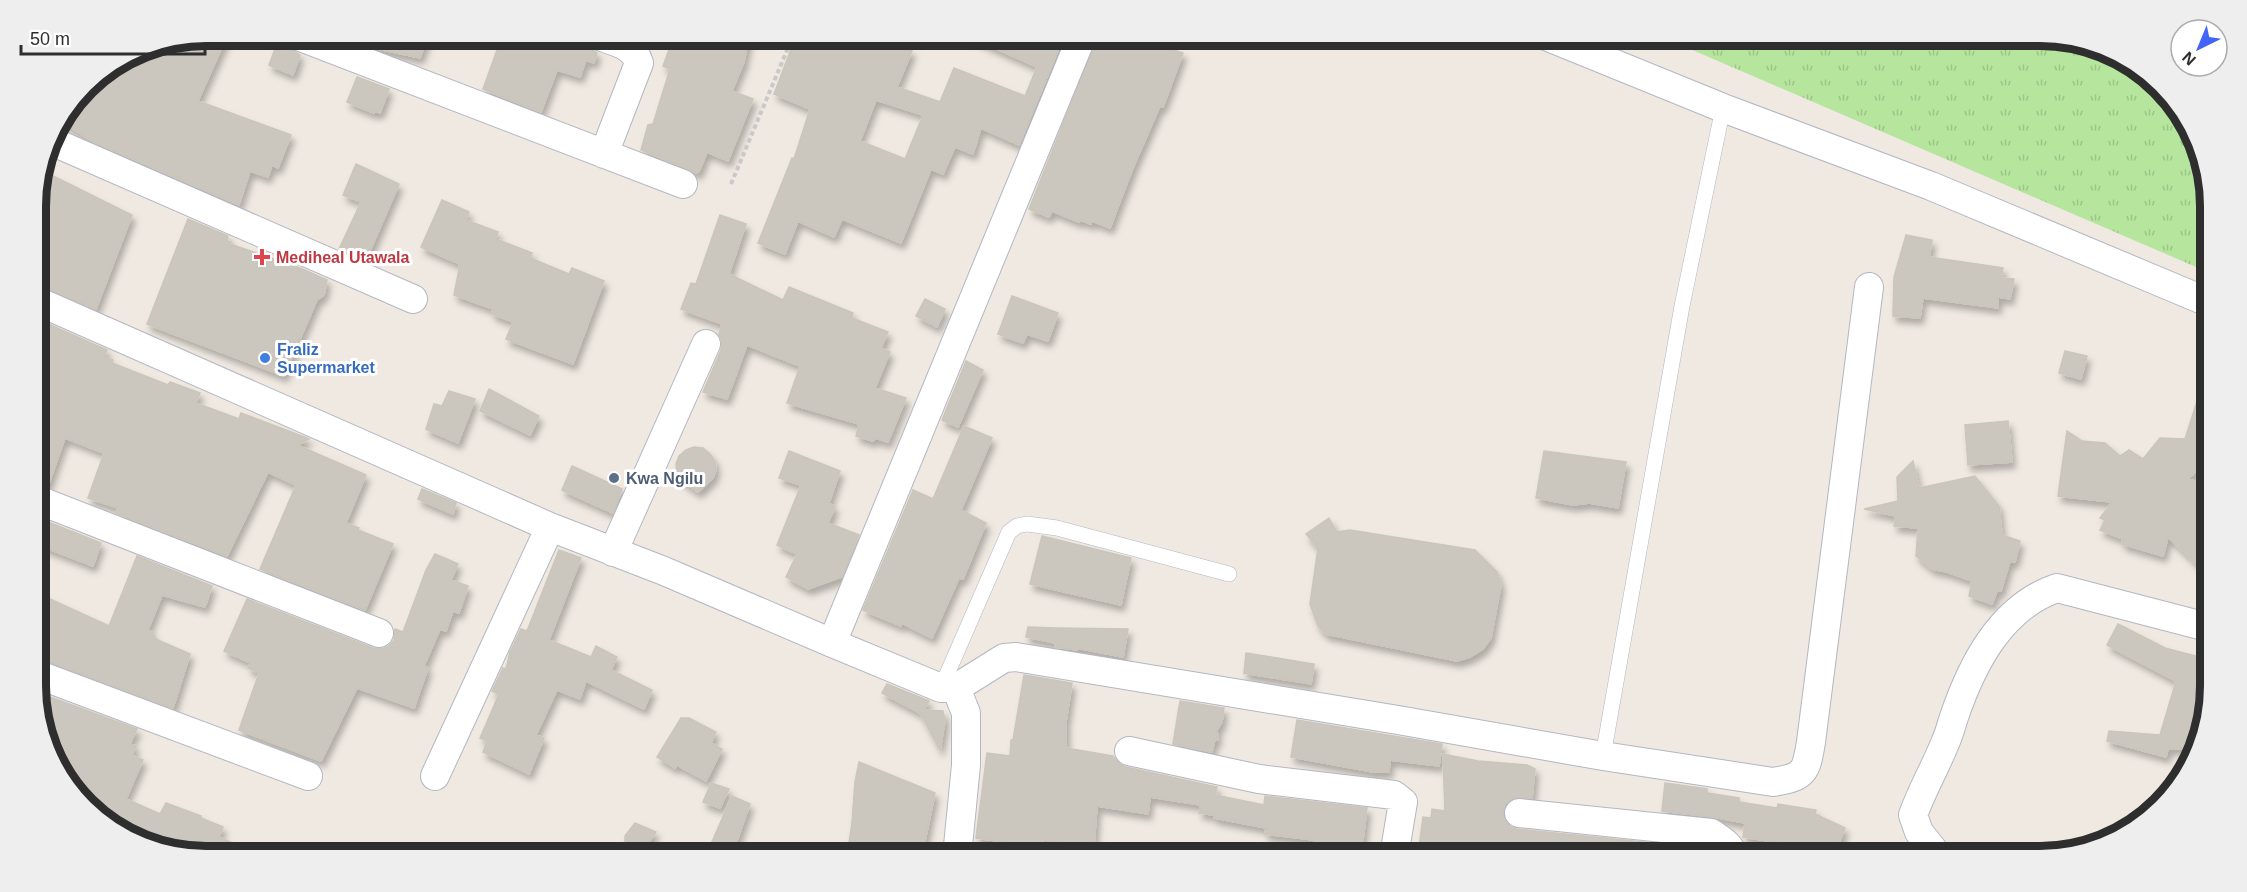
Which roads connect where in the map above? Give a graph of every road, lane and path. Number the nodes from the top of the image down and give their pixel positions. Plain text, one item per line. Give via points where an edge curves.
1 (1571, 46) edge
2 (326, 47) edge
3 (627, 47) edge
4 (788, 47) edge
5 (1078, 47) edge
6 (1723, 108) junction
7 (59, 145) edge
8 (604, 154) junction
9 (682, 184) dead end
10 (730, 184) dead end
11 (1869, 287) dead end
12 (413, 299) dead end
13 (2200, 299) edge
14 (47, 305) edge
15 (706, 344) dead end
16 (46, 503) edge
17 (550, 527) junction
18 (614, 552) junction
19 (1229, 574) dead end
20 (2200, 625) edge
21 (379, 633) dead end
22 (832, 643) junction
23 (46, 678) edge
24 (949, 688) junction
25 (1129, 751) dead end
26 (1603, 756) junction
27 (308, 776) dead end
28 (435, 776) dead end
29 (1519, 813) dead end
30 (1396, 845) edge
31 (1727, 845) edge
32 (1929, 845) edge
33 (963, 846) edge

1 - 6 street
2 - 8 street
3 - 8 street via 637,54 639,63
4 - 10 path
5 - 22 street
6 - 13 street via 1931,186
6 - 26 lane via 1682,306
7 - 12 street
8 - 9 street
11 - 26 street via 1806,767 1794,779 1773,782
14 - 17 street
15 - 18 street
16 - 21 street
17 - 18 street
17 - 28 street
18 - 22 street
19 - 24 lane via 1057,528 1017,526 1009,532
20 - 32 street via 2057,588 2038,594 2018,609 1982,654 1913,815
22 - 24 street
23 - 27 street
24 - 26 street via 1004,658 1016,657
24 - 33 street via 966,713
25 - 30 street via 1259,779 1394,795 1403,802
29 - 31 street via 1711,833

